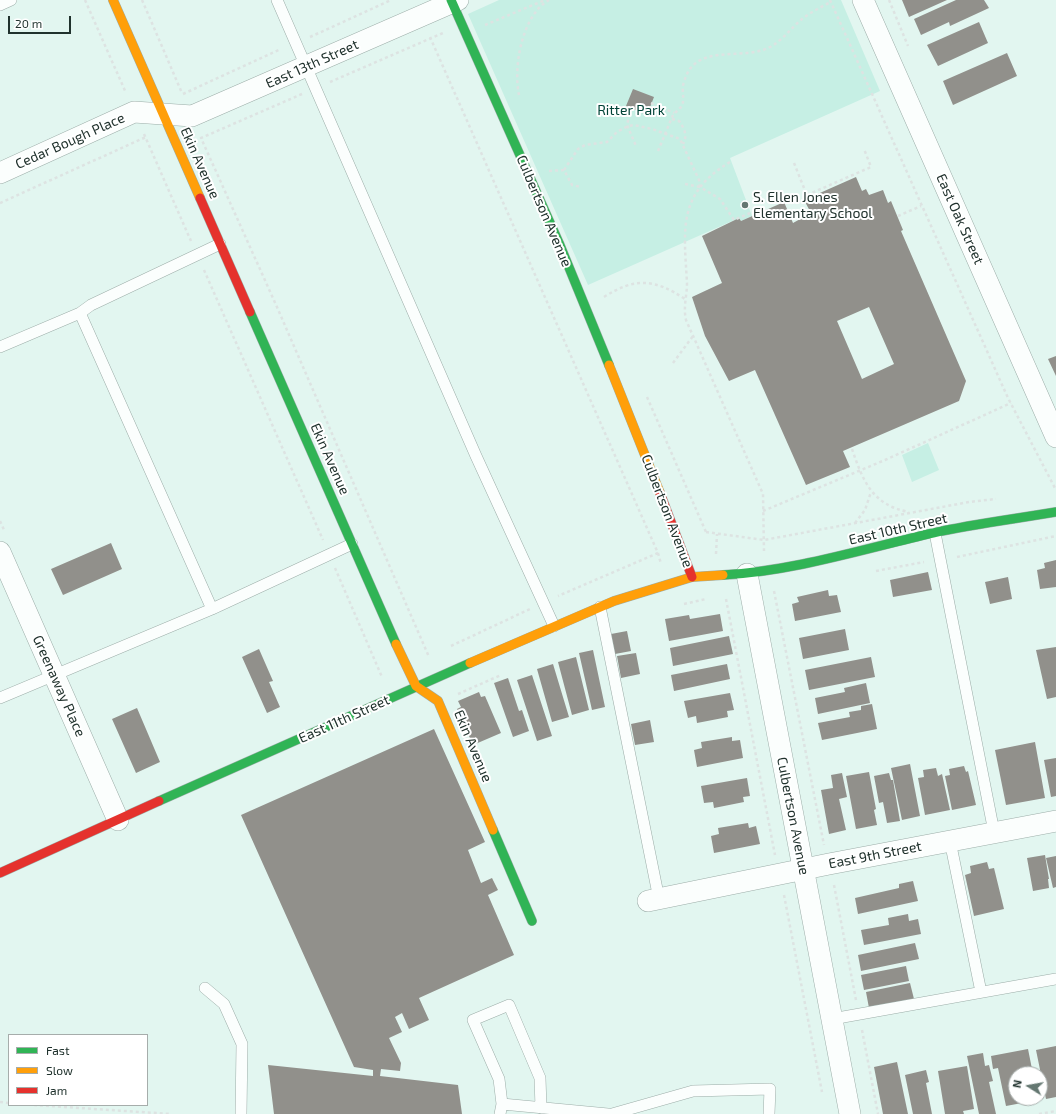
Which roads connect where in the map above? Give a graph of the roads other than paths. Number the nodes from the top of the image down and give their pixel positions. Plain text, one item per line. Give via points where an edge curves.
1 (11, 0) edge
2 (113, 0) edge
3 (277, 0) edge
4 (863, 0) edge
5 (454, 1) edge
6 (0, 5) edge
7 (307, 66) junction
8 (163, 115) junction
9 (0, 173) edge
10 (220, 244) junction
11 (80, 312) junction
12 (0, 347) edge
13 (1051, 412) edge
14 (1056, 437) edge
15 (1056, 512) edge
16 (935, 533) junction
17 (4, 544) edge
18 (352, 544) junction
19 (747, 574) junction
20 (692, 577) junction
21 (600, 607) junction
22 (212, 609) junction
23 (554, 626) junction
24 (55, 676) junction
25 (416, 686) junction
26 (0, 698) edge
27 (118, 820) junction
28 (1056, 820) edge
29 (994, 832) junction
30 (950, 841) junction
31 (803, 869) junction
32 (0, 874) edge
33 (653, 900) joint
34 (532, 921) dead end
35 (1056, 979) edge
36 (205, 988) dead end
37 (981, 992) junction
38 (832, 1019) junction
39 (541, 1108) junction
40 (501, 1109) edge
41 (241, 1114) edge
42 (608, 1114) edge
43 (612, 1114) edge
44 (769, 1114) edge
45 (850, 1114) edge

1 - 6 lane
2 - 8 street, Ekin Avenue
3 - 7 lane
4 - 13 street, East Oak Street
5 - 7 street, East 13th Street
5 - 20 street, Culbertson Avenue via 558,243
7 - 8 street, East 13th Street via 192,116
7 - 23 lane via 476,456
8 - 9 street, Cedar Bough Place via 134,112
8 - 10 street, Ekin Avenue
10 - 11 lane
10 - 18 street, Ekin Avenue
11 - 12 lane
11 - 22 lane
13 - 14 street, East Oak Street
15 - 16 street, East 10th Street
16 - 19 street, East 10th Street via 825,560
16 - 29 lane
17 - 24 street, Greenaway Place
18 - 22 lane
18 - 25 street, Ekin Avenue
19 - 20 street, Culbertson Avenue
19 - 31 street, Culbertson Avenue
20 - 21 street, East 11th Street
21 - 23 street, East 11th Street
21 - 33 lane
22 - 24 lane
23 - 25 street, East 11th Street
24 - 26 lane
24 - 27 street, Greenaway Place
25 - 27 street, East 11th Street
25 - 34 street, Ekin Avenue via 438,701
27 - 32 street, East 11th Street
28 - 29 street, East 9th Street
29 - 30 street, East 9th Street
30 - 31 street, East 9th Street
30 - 37 lane
31 - 33 street, East 9th Street
31 - 38 street, Culbertson Avenue
35 - 37 lane
36 - 41 lane via 224,1004 242,1044
37 - 38 lane
38 - 45 street, Culbertson Avenue
39 - 40 lane
39 - 40 lane via 540,1078 510,1005 473,1020 499,1078
39 - 42 lane
43 - 44 lane via 693,1091 770,1089

